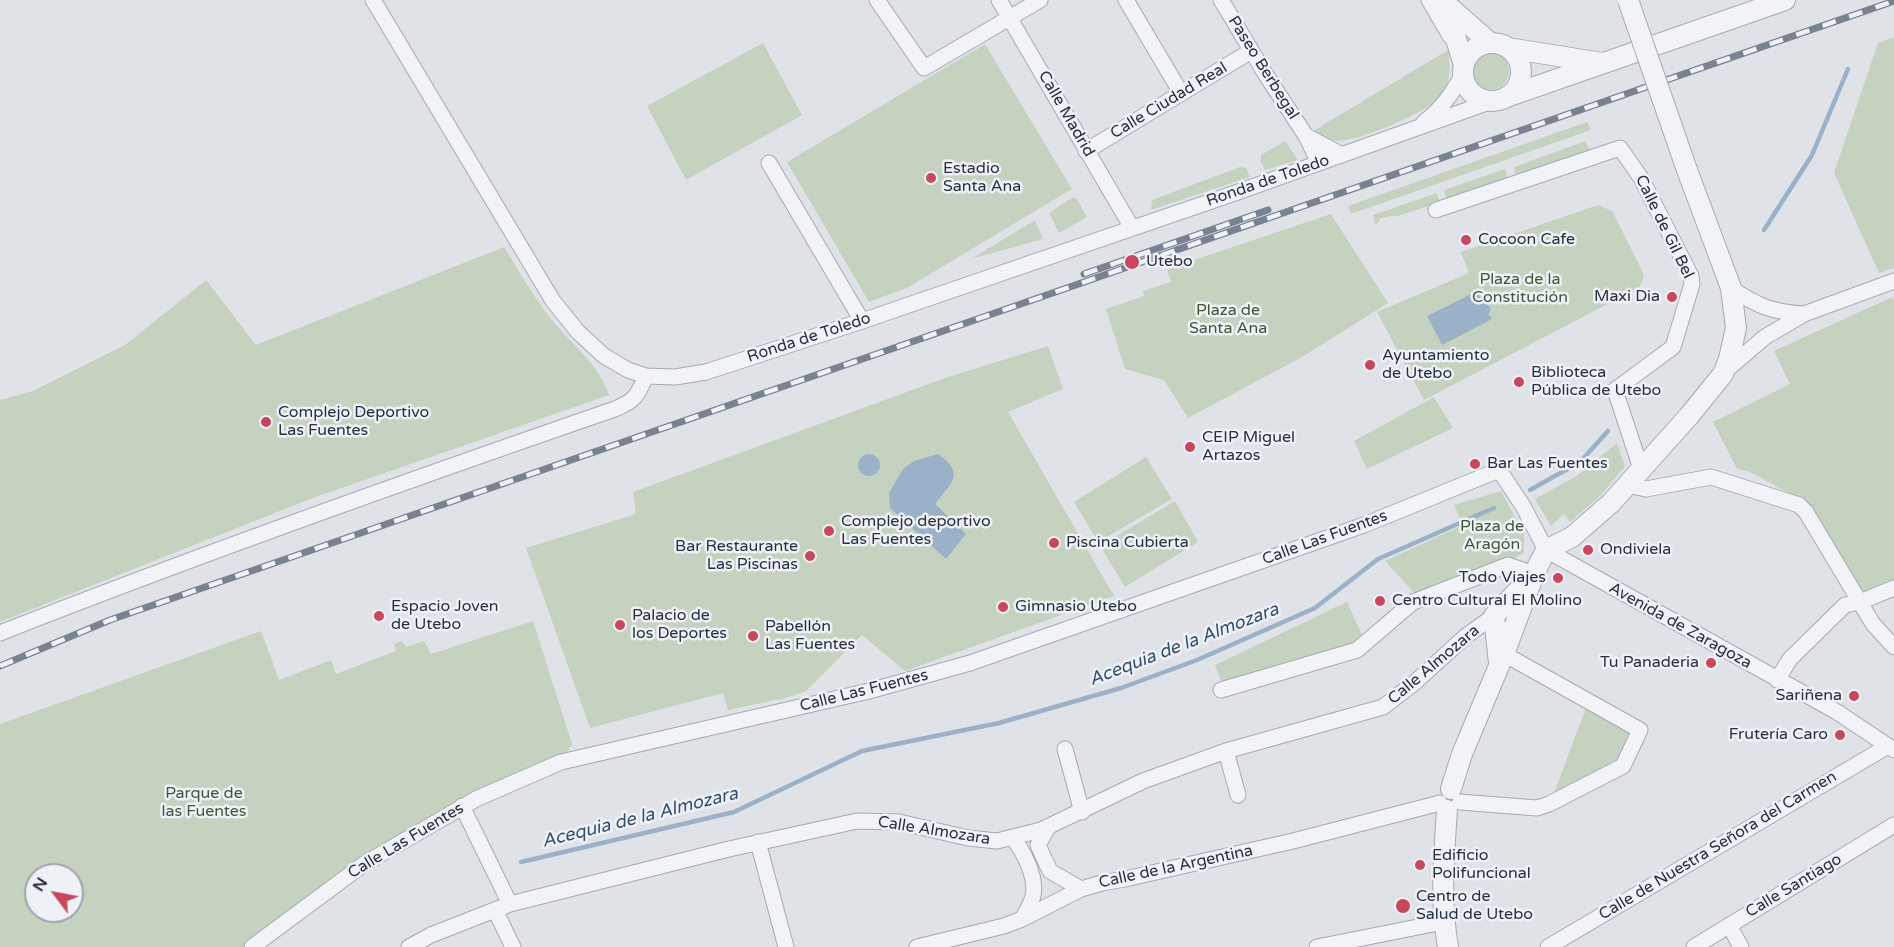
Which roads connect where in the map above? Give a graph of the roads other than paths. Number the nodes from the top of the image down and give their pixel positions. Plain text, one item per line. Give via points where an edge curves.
1 (373, 0) edge
2 (878, 0) edge
3 (999, 0) edge
4 (1040, 0) edge
5 (1126, 0) edge
6 (1221, 0) edge
7 (1628, 0) edge
8 (1785, 0) edge
9 (1439, 1) edge
10 (1011, 19) junction
11 (1499, 45) junction
12 (1251, 51) junction
13 (1602, 63) junction
14 (1463, 69) junction
15 (1181, 93) junction
16 (1499, 99) junction
17 (1415, 129) junction
18 (1306, 136) junction
19 (1086, 151) junction
20 (1342, 155) junction
21 (770, 163) dead end
22 (1319, 163) junction
23 (1436, 210) dead end
24 (1132, 228) junction
25 (1894, 280) edge
26 (1731, 288) junction
27 (1804, 314) junction
28 (862, 321) junction
29 (1723, 374) junction
30 (646, 376) junction
31 (1641, 469) junction
32 (1627, 484) junction
33 (1546, 550) junction
34 (1534, 574) junction
35 (1894, 588) edge
36 (1860, 602) junction
37 (1503, 615) junction
38 (0, 633) edge
39 (1894, 647) edge
40 (1502, 659) junction
41 (1777, 680) junction
42 (1221, 690) dead end
43 (1891, 748) edge
44 (1065, 749) dead end
45 (1226, 751) junction
46 (1238, 795) dead end
47 (1450, 801) junction
48 (462, 806) junction
49 (1082, 812) junction
50 (1894, 825) edge
51 (1048, 827) junction
52 (1012, 837) junction
53 (758, 842) junction
54 (1082, 889) junction
55 (510, 904) junction
56 (495, 910) junction
57 (1022, 919) junction
58 (1443, 922) junction
59 (1729, 926) junction
60 (1325, 946) edge
61 (252, 947) edge
62 (409, 947) edge
63 (513, 947) edge
64 (786, 947) edge
65 (917, 947) edge
66 (1448, 947) edge
67 (1548, 947) edge
68 (1694, 947) edge
69 (1741, 947) edge

1 - 30 street, Ronda de Toledo via 553,301 604,356
2 - 10 street via 924,68
3 - 10 street, Calle Madrid
4 - 10 street
5 - 15 street
6 - 12 street, Paseo Berbegal
7 - 26 street, bridge
8 - 13 street
9 - 11 street
9 - 14 street
10 - 19 street, Calle Madrid
11 - 13 street
11 - 14 street via 1480,45 1472,50
11 - 16 street via 1515,55 1521,73 1514,91
12 - 15 street, Calle Ciudad Real
12 - 18 street, Paseo Berbegal
13 - 16 street
14 - 16 street via 1464,82 1475,96
14 - 17 street, Ronda de Toledo via 1447,101
15 - 19 street, Calle Ciudad Real
16 - 17 street, Ronda de Toledo
17 - 20 street, Ronda de Toledo
18 - 20 street, Paseo Berbegal
18 - 22 street, Paseo Berbegal
19 - 24 street, Calle Madrid
20 - 22 street, Ronda de Toledo
21 - 28 street
22 - 24 street, Ronda de Toledo
23 - 31 street, Calle de Gil Bel via 1620,148 1641,177 1692,284 1672,347 1615,390
24 - 28 street, Ronda de Toledo
25 - 27 street
26 - 27 street via 1776,312
26 - 29 street via 1736,328
27 - 29 street via 1765,337
28 - 30 street, Ronda de Toledo via 705,372
29 - 31 street
30 - 38 street via 638,396 615,409 100,593
31 - 32 street
32 - 33 street via 1579,531
32 - 36 street via 1646,489 1711,477 1794,502 1806,512
33 - 34 street
33 - 41 street, Avenida de Zaragoza
33 - 48 street, Calle Las Fuentes via 1499,470 1364,525 970,663 869,691 561,762
34 - 37 street
34 - 42 street via 1508,565 1413,602 1357,650
35 - 36 street
36 - 39 street
36 - 41 street via 1845,605 1790,659
37 - 40 street
37 - 45 street, Calle Almozara via 1466,636 1383,707
40 - 47 street via 1462,754
40 - 47 street, Calle de la Argentina via 1640,730 1623,766 1549,804 1537,808
41 - 43 street, Avenida de Zaragoza via 1837,712
43 - 67 street, Calle de Nuestra Señora del Carmen
44 - 49 street
45 - 46 street
45 - 49 street, Calle Almozara via 1143,782
47 - 54 street, Calle de la Argentina
47 - 58 street
48 - 55 street
48 - 61 street, Calle Las Fuentes via 364,864
49 - 51 street, Calle Almozara
50 - 59 street, Calle Santiago
51 - 52 street, Calle Almozara
51 - 54 street via 1038,845 1050,871
52 - 53 street, Calle Almozara via 997,841 968,838 899,822 857,820
52 - 57 street via 1025,857 1032,881 1033,896
53 - 55 street, Calle Almozara
53 - 64 street
54 - 57 street, Calle de la Argentina
55 - 56 street, Calle Almozara
56 - 62 street, Calle Almozara
56 - 63 street
57 - 65 street, Calle de la Argentina
58 - 60 street
58 - 66 street
59 - 68 street, Calle Santiago
59 - 69 street

